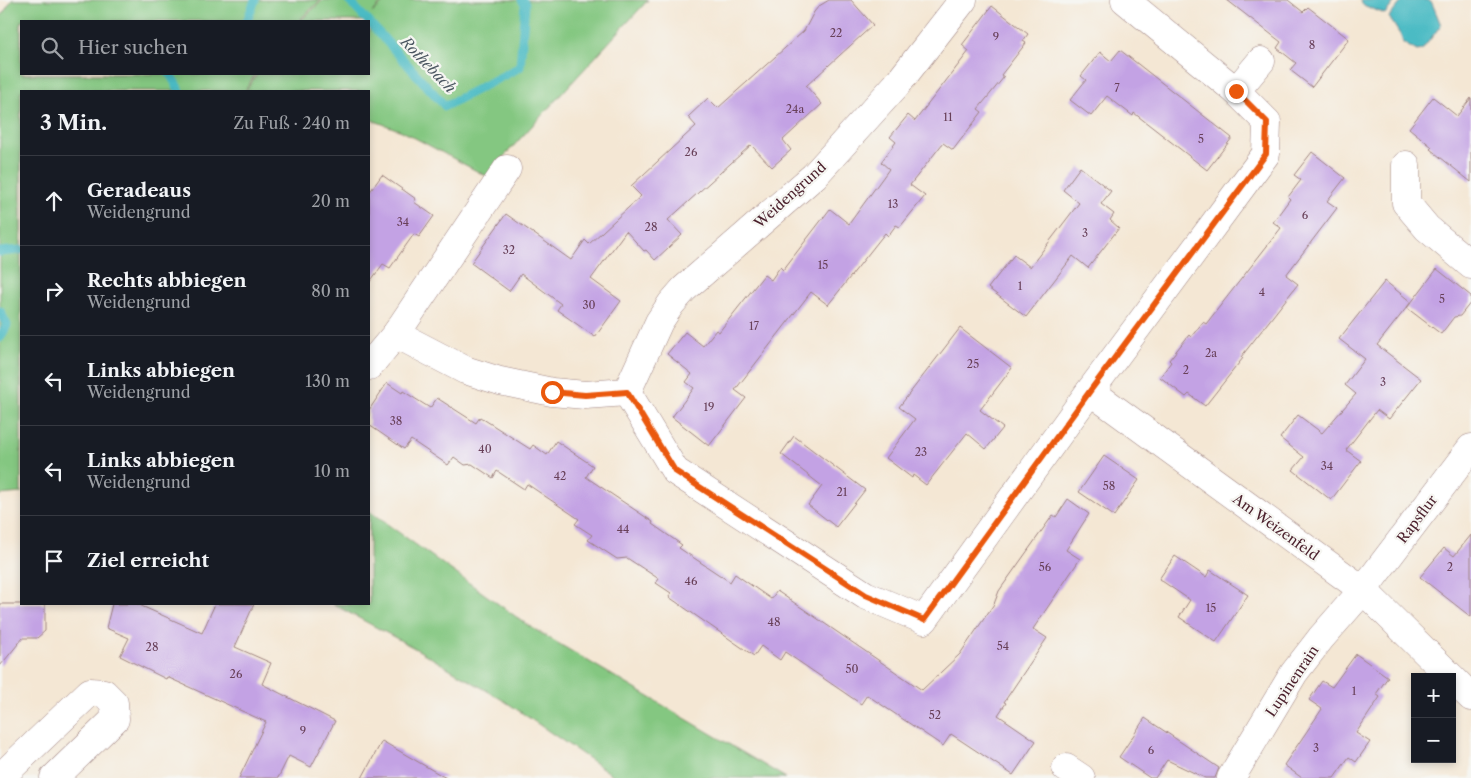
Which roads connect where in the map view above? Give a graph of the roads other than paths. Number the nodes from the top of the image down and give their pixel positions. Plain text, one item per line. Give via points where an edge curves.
1 (963, 0) edge
2 (1125, 0) edge
3 (1261, 61) dead end
4 (1236, 91) junction
5 (1406, 165) dead end
6 (507, 170) dead end
7 (1471, 265) edge
8 (396, 334) junction
9 (370, 365) edge
10 (1090, 391) junction
11 (627, 392) junction
12 (1471, 448) edge
13 (1363, 590) junction
14 (1446, 673) edge
15 (1456, 683) edge
16 (1471, 697) edge
17 (4, 778) edge
18 (54, 778) edge
19 (1231, 778) edge

1 - 11 street, Weidengrund via 899,82 814,176 684,288 659,322
2 - 4 street
3 - 4 street
4 - 10 street via 1267,122 1266,154
5 - 7 street via 1406,203 1427,228
6 - 8 street
8 - 9 street
8 - 11 street via 465,370 500,381 585,395
10 - 11 street via 924,620 866,595 675,471
10 - 13 street, Am Weizenfeld
12 - 13 street, Rapsflur
13 - 14 street, Am Weizenfeld
13 - 19 street, Lupinenrain via 1294,673
15 - 16 street, Am Weizenfeld
17 - 18 street via 6,772 90,692 104,693 114,703 115,719

